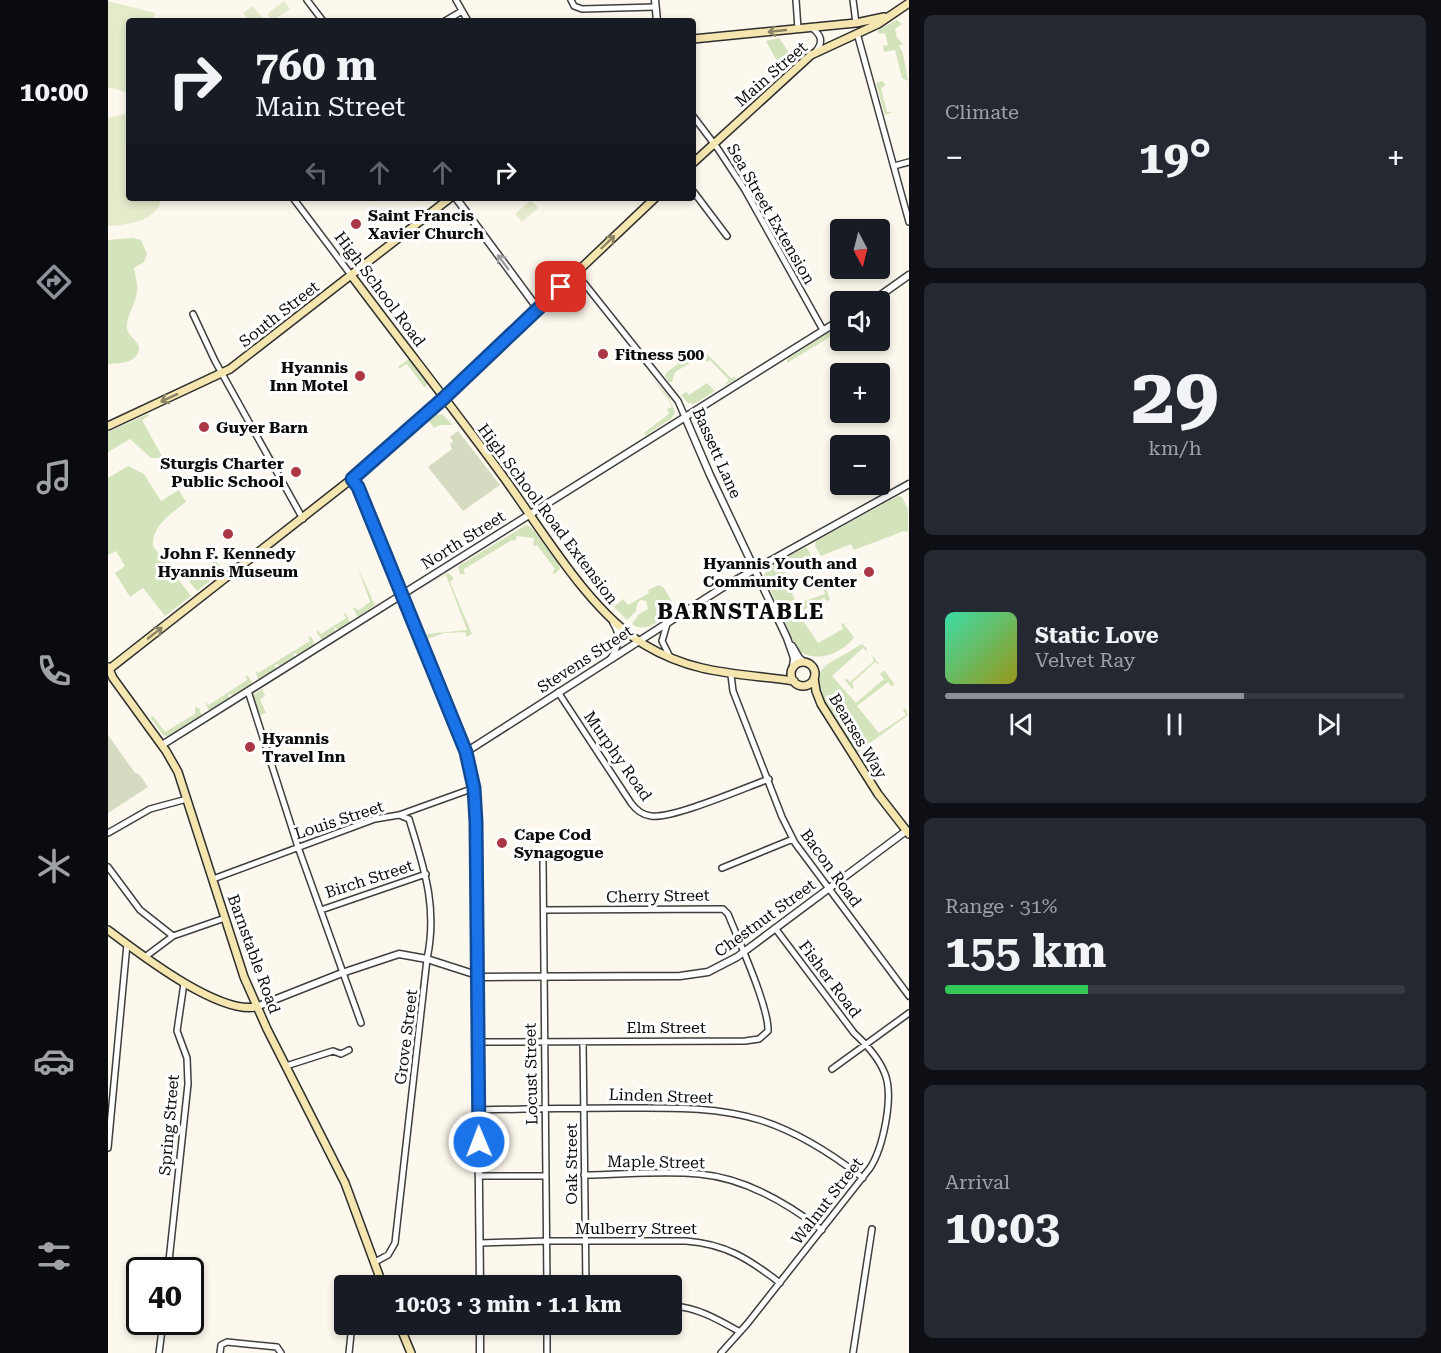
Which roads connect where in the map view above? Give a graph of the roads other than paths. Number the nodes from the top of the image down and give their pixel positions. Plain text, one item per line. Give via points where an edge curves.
1 (308, 0) edge
2 (456, 0) edge
3 (571, 0) edge
4 (796, 0) edge
5 (854, 0) edge
6 (909, 3) edge
7 (655, 4) edge
8 (900, 4) edge
9 (462, 11) junction
10 (891, 14) junction
11 (321, 18) edge
12 (450, 18) edge
13 (466, 18) edge
14 (856, 23) junction
15 (811, 27) junction
16 (798, 29) junction
17 (857, 33) junction
18 (696, 39) edge
19 (816, 51) junction
20 (696, 120) edge
21 (714, 143) junction
22 (696, 160) edge
23 (909, 162) edge
24 (894, 166) junction
25 (696, 195) edge
26 (295, 201) edge
27 (446, 201) edge
28 (458, 201) edge
29 (652, 201) edge
30 (909, 222) edge
31 (727, 236) dead end
32 (576, 273) junction
33 (351, 275) junction
34 (909, 275) edge
35 (886, 291) edge
36 (538, 309) junction
37 (193, 314) dead end
38 (830, 326) edge
39 (823, 330) junction
40 (222, 373) junction
41 (444, 398) junction
42 (686, 417) junction
43 (108, 426) edge
44 (352, 479) junction
45 (909, 484) edge
46 (531, 514) junction
47 (303, 519) junction
48 (755, 568) junction
49 (402, 594) junction
50 (611, 619) junction
51 (668, 621) junction
52 (787, 639) junction
53 (638, 641) junction
54 (611, 658) junction
55 (671, 658) junction
56 (804, 662) junction
57 (108, 669) edge
58 (792, 669) junction
59 (731, 675) junction
60 (767, 677) junction
61 (814, 678) junction
62 (794, 681) junction
63 (802, 686) junction
64 (248, 691) junction
65 (558, 692) junction
66 (821, 704) junction
67 (162, 745) junction
68 (466, 752) junction
69 (768, 779) junction
70 (474, 788) junction
71 (187, 799) junction
72 (399, 814) junction
73 (907, 832) edge
74 (108, 833) edge
75 (793, 839) junction
76 (298, 847) junction
77 (543, 862) dead end
78 (108, 867) edge
79 (722, 868) dead end
80 (426, 874) junction
81 (213, 879) junction
82 (828, 888) junction
83 (321, 910) junction
84 (544, 910) junction
85 (225, 918) junction
86 (775, 928) junction
87 (108, 930) edge
88 (173, 936) junction
89 (127, 944) junction
90 (743, 953) junction
91 (145, 957) junction
92 (427, 959) junction
93 (342, 973) junction
94 (477, 976) junction
95 (543, 977) junction
96 (184, 983) junction
97 (909, 996) edge
98 (256, 1007) junction
99 (909, 1013) edge
100 (361, 1023) dead end
101 (478, 1042) junction
102 (583, 1042) junction
103 (544, 1043) junction
104 (866, 1044) junction
105 (349, 1050) dead end
106 (286, 1066) junction
107 (832, 1069) dead end
108 (584, 1108) junction
109 (547, 1109) junction
110 (478, 1110) junction
111 (108, 1148) edge
112 (584, 1175) junction
113 (479, 1176) junction
114 (546, 1176) junction
115 (864, 1178) junction
116 (872, 1229) dead end
117 (822, 1230) junction
118 (546, 1241) junction
119 (585, 1242) junction
120 (480, 1243) junction
121 (169, 1257) edge
122 (375, 1262) junction
123 (379, 1275) edge
124 (480, 1275) edge
125 (547, 1275) edge
126 (586, 1275) edge
127 (780, 1283) junction
128 (682, 1307) edge
129 (740, 1332) junction
130 (161, 1335) edge
131 (351, 1335) edge
132 (404, 1335) edge
133 (480, 1335) edge
134 (547, 1335) edge
135 (159, 1353) edge
136 (220, 1353) edge
137 (281, 1353) edge
138 (349, 1353) edge
139 (411, 1353) edge
140 (480, 1353) edge
141 (547, 1353) edge
142 (721, 1353) edge
143 (853, 1353) edge

1 - 11 street
2 - 9 street
3 - 7 street via 582,9
4 - 16 street
5 - 14 street
6 - 8 main road, Main Street
8 - 10 main road, Main Street
9 - 12 street
9 - 13 street
10 - 14 main road
10 - 17 main road, Main Street
14 - 15 main road
15 - 16 main road
15 - 19 street via 821,38
16 -> 18 main road
17 - 19 main road, Main Street
17 - 24 street
19 - 21 main road, Main Street
20 - 21 street, Sea Street Extension
21 - 22 main road, Main Street
21 - 39 street, Sea Street Extension via 745,190
23 - 24 street
24 - 30 street
25 - 31 street
26 - 33 street, High School Road
27 - 33 main road, South Street
36 -> 28 street
32 -> 29 main road
32 - 36 main road
32 - 42 street, Bassett Lane via 678,401
33 - 40 main road, South Street
33 - 41 main road, High School Road
34 - 35 street
36 - 41 main road
37 - 40 street
38 - 39 street, North Street
39 - 42 street, North Street
40 -> 43 main road, South Street
40 - 47 street
41 - 44 main road
41 - 46 main road, High School Road Extension
42 - 46 street, North Street
42 - 48 street, Bassett Lane
44 - 47 main road
44 - 49 street
45 - 48 street, Stevens Street
46 - 49 street, North Street
46 - 50 main road, High School Road Extension
57 -> 47 main road
48 - 51 street, Stevens Street
48 - 52 street, Bassett Lane
49 - 64 street, North Street
49 - 68 street
50 - 53 main road, High School Road Extension
50 - 54 street via 619,638
51 - 53 street, Stevens Street
51 - 55 street via 662,641
52 - 56 street
52 - 58 street, Bassett Lane via 794,658
53 - 54 street, Stevens Street
53 - 55 main road
54 - 65 street, Stevens Street
55 - 59 main road
56 - 58 main road
56 - 61 main road via 812,666
57 - 67 main road, Barnstable Road
58 - 60 main road
58 - 62 main road
59 - 60 main road
59 - 69 street, Bacon Road via 733,691
60 - 62 main road
61 - 63 main road
61 - 66 main road, Bearses Way
62 - 63 main road
63 - 66 main road
64 - 67 street, North Street
64 - 76 street
65 - 68 street, Stevens Street
65 - 69 street, Murphy Road via 631,803 642,813 673,813
66 - 73 main road, Bearses Way
67 - 71 main road, Barnstable Road via 178,772
68 - 70 street
69 - 75 street, Bacon Road
70 - 72 street, Louis Street
70 - 94 street
71 - 74 street via 150,809
71 - 81 main road, Barnstable Road
72 - 76 street, Louis Street
72 - 80 street, Grove Street via 409,819
73 - 82 street, Chestnut Street
75 - 79 street
75 - 82 street, Bacon Road
76 - 81 street, Louis Street
76 - 83 street
77 - 84 street, Locust Street
78 - 88 street via 141,910
80 - 83 street, Birch Street
80 - 92 street, Grove Street via 432,920
81 - 85 main road, Barnstable Road
82 - 86 street, Chestnut Street
82 - 97 street, Bacon Road
83 - 93 street
84 - 90 street, Cherry Street via 721,908 728,914
84 - 95 street, Locust Street
85 - 88 street
85 - 98 main road, Barnstable Road
86 - 90 street, Chestnut Street
86 - 104 street, Fisher Road via 854,1034
87 - 89 main road
88 - 91 street
89 - 91 main road
89 - 111 street
90 - 95 street, Chestnut Street via 714,970 687,976
90 - 102 street, Elm Street via 768,1022 768,1031 762,1037 745,1041
91 - 96 main road
92 - 93 street, Chestnut Street via 395,954
92 - 94 street, Chestnut Street
92 - 122 street, Grove Street via 395,1244 388,1255
93 - 98 street, Chestnut Street
93 - 100 street
94 - 95 street, Chestnut Street
94 - 101 street
95 - 103 street, Locust Street
96 - 98 main road via 229,1004
96 - 121 street, Spring Street via 177,1031 188,1073
98 - 106 main road, Barnstable Road
99 - 104 street
101 - 103 street, Elm Street
101 - 110 street
102 - 103 street, Elm Street
102 - 108 street, Oak Street
103 - 109 street, Locust Street
104 - 107 street
104 - 115 street, Walnut Street via 884,1071 888,1094 882,1142
105 - 106 street
106 - 122 main road, Barnstable Road via 345,1183
108 - 109 street, Linden Street
108 - 112 street, Oak Street
108 - 115 street, Linden Street via 689,1108 739,1115 791,1132
109 - 110 street, Linden Street
109 - 114 street, Locust Street
110 - 113 street
112 - 117 street, Maple Street via 709,1175 768,1194
112 - 119 street, Oak Street
113 - 114 street
113 - 120 street
114 - 118 street, Locust Street
115 - 117 street, Walnut Street
116 - 143 street
117 - 127 street, Walnut Street
118 - 119 street, Mulberry Street
118 - 120 street, Mulberry Street
118 - 125 street, Locust Street
119 - 126 street, Oak Street
119 - 127 street, Mulberry Street via 714,1244 738,1254
120 - 124 street
122 - 123 main road, Barnstable Road
127 - 129 street, Walnut Street
128 - 129 street via 700,1311
129 - 142 street, Walnut Street
130 - 135 street
131 - 138 street
132 - 139 main road
133 - 140 street
134 - 141 street
136 - 137 street via 221,1345 227,1342 277,1347

